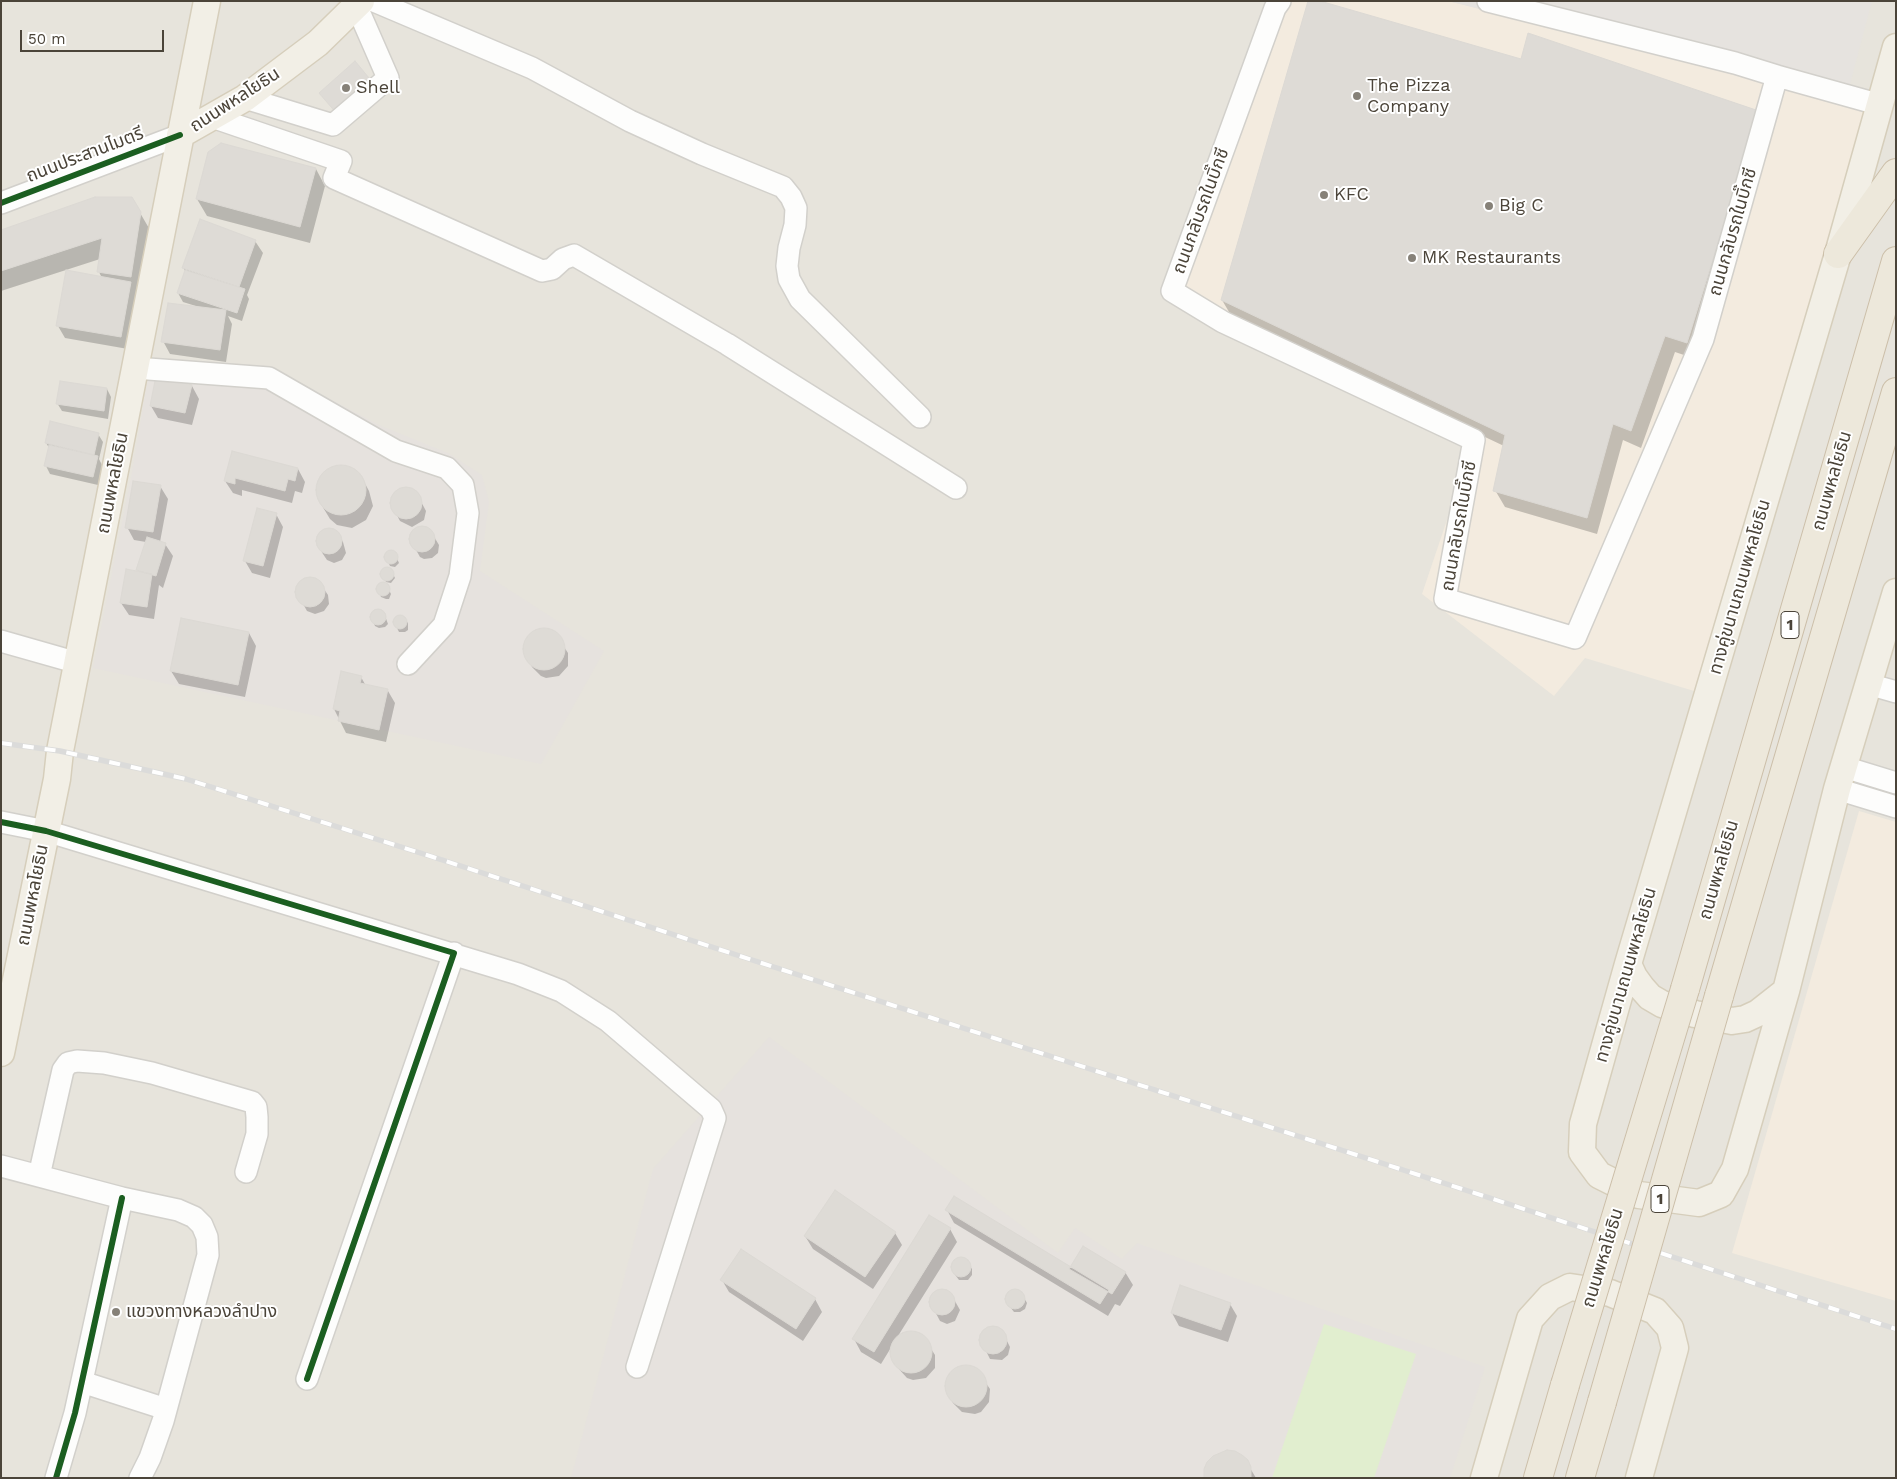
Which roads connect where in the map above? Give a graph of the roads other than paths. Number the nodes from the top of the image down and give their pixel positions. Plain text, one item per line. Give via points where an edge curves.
1 (207, 1) edge
2 (1280, 1) edge
3 (1488, 1) edge
4 (364, 3) edge
5 (1896, 46) edge
6 (1777, 76) junction
7 (245, 98) junction
8 (1881, 105) junction
9 (212, 116) junction
10 (333, 124) junction
11 (180, 135) junction
12 (304, 148) junction
13 (1896, 173) edge
14 (1, 203) edge
15 (1838, 254) junction
16 (1896, 261) edge
17 (135, 368) junction
18 (1896, 392) edge
19 (920, 417) dead end
20 (956, 488) dead end
21 (1896, 592) edge
22 (1, 641) edge
23 (78, 663) junction
24 (408, 664) dead end
25 (1868, 684) junction
26 (1896, 692) edge
27 (1840, 778) junction
28 (1896, 783) edge
29 (1896, 807) edge
30 (1, 822) edge
31 (46, 831) junction
32 (454, 953) junction
33 (1628, 964) junction
34 (1786, 991) junction
35 (1, 1053) edge
36 (1, 1166) edge
37 (246, 1172) dead end
38 (39, 1176) junction
39 (122, 1198) junction
40 (638, 1367) dead end
41 (307, 1379) dead end
42 (82, 1382) junction
43 (166, 1409) junction
44 (56, 1478) edge
45 (140, 1478) edge
46 (1484, 1478) edge
47 (1538, 1478) edge
48 (1580, 1478) edge
49 (1639, 1478) edge

1 - 11 main road
2 - 6 street, ถนนกลับรถในบิ๊กซี via 1172,291 1223,322 1474,440 1445,598 1575,638 1703,339
3 - 6 street
4 - 7 main road, ถนนพหลโยธิน via 318,43
4 - 10 street via 388,78
4 - 19 street via 532,68 630,121 783,187 796,208 787,266 789,279 800,299
5 - 8 main road, ทางคู่ขนานถนนพหลโยธิน / 1
6 - 8 street
7 - 9 main road, ถนนพหลโยธิน
7 - 10 street
8 - 15 main road, ทางคู่ขนานถนนพหลโยธิน / 1
9 - 11 main road, ถนนพหลโยธิน
9 - 12 street
10 - 12 street
11 - 14 street, ถนนประสานไมตรี
11 - 17 main road, ถนนพหลโยธิน
12 - 20 street via 341,161 334,178 542,271 552,269 574,255 727,344
13 - 15 highway
15 - 33 main road, ทางคู่ขนานถนนพหลโยธิน / 1
16 - 47 highway, ถนนพหลโยธิน / 1, bridge via 1685,989
17 - 23 main road, ถนนพหลโยธิน
17 - 24 street via 269,378 396,451 447,468 464,485 468,513 460,576 444,625
18 - 48 highway, ถนนพหลโยธิน / 1, bridge
21 - 25 main road, ทางคู่ขนานถนนพหลโยธิน / 1
22 - 23 street
23 - 31 main road, ถนนพหลโยธิน
25 - 26 street
25 - 27 main road, ทางคู่ขนานถนนพหลโยธิน / 1
27 - 28 street
27 - 29 street
27 - 34 main road, ทางคู่ขนานถนนพหลโยธิน / 1
30 - 31 street
31 - 32 street
31 - 35 main road, ถนนพหลโยธิน
32 - 40 street via 561,991 608,1022 710,1109 715,1118
32 - 41 street
33 - 34 main road via 1650,998 1695,1014 1732,1021 1758,1014
33 - 34 main road, ทางคู่ขนานถนนพหลโยธิน / 1 via 1583,1124 1582,1152 1599,1175 1639,1195 1699,1203 1721,1194 1735,1169
36 - 38 street
37 - 38 street via 257,1134 258,1117 252,1102 152,1073 77,1061 68,1063 63,1070
38 - 39 street
39 - 42 street
39 - 43 street via 178,1210 194,1217 207,1237 208,1255
42 - 43 street
42 - 44 street
43 - 45 street
46 - 49 main road via 1530,1319 1550,1297 1570,1287 1610,1293 1655,1311 1670,1328 1675,1348

